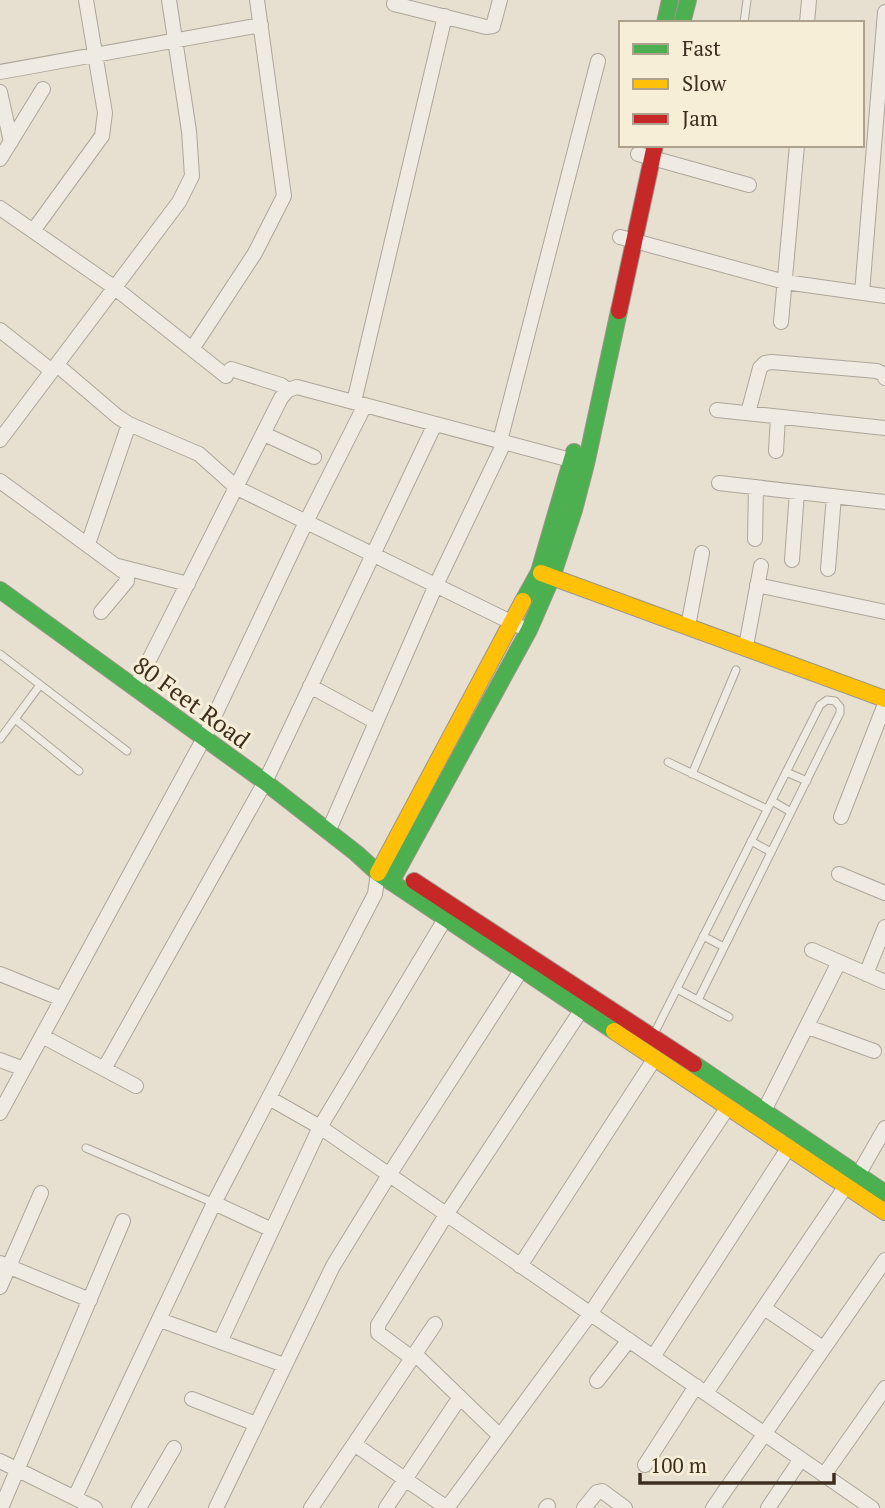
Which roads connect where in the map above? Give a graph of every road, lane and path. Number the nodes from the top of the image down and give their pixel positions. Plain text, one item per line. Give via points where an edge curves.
1 (86, 0) edge
2 (169, 0) edge
3 (257, 0) edge
4 (500, 0) edge
5 (670, 0) edge
6 (688, 0) edge
7 (747, 0) edge
8 (809, 0) edge
9 (394, 4) dead end
10 (885, 12) edge
11 (444, 16) junction
12 (665, 21) edge
13 (683, 21) edge
14 (744, 21) edge
15 (807, 21) edge
16 (261, 25) junction
17 (175, 40) junction
18 (93, 55) junction
19 (598, 61) dead end
20 (0, 72) edge
21 (43, 89) dead end
22 (0, 92) edge
23 (11, 142) junction
24 (797, 147) edge
25 (646, 150) edge
26 (0, 159) edge
27 (878, 178) edge
28 (749, 185) dead end
29 (0, 208) edge
30 (33, 231) junction
31 (627, 239) junction
32 (785, 282) junction
33 (115, 288) junction
34 (862, 293) junction
35 (885, 296) edge
36 (781, 322) dead end
37 (0, 330) edge
38 (192, 349) junction
39 (55, 368) junction
40 (885, 378) edge
41 (288, 390) junction
42 (359, 404) junction
43 (717, 410) dead end
44 (747, 413) junction
45 (778, 417) junction
46 (129, 424) junction
47 (435, 424) junction
48 (885, 428) edge
49 (264, 434) junction
50 (0, 440) edge
51 (502, 442) junction
52 (776, 452) dead end
53 (314, 457) dead end
54 (579, 463) junction
55 (0, 481) edge
56 (719, 483) dead end
57 (756, 487) junction
58 (237, 488) junction
59 (797, 492) junction
60 (834, 496) junction
61 (885, 502) edge
62 (306, 522) junction
63 (755, 539) dead end
64 (88, 544) junction
65 (702, 553) dead end
66 (372, 554) junction
67 (792, 560) dead end
68 (118, 566) junction
69 (761, 566) dead end
70 (828, 569) dead end
71 (545, 575) junction
72 (188, 584) junction
73 (436, 585) junction
74 (757, 585) junction
75 (0, 590) edge
76 (101, 612) dead end
77 (885, 612) edge
78 (513, 623) junction
79 (688, 626) junction
80 (529, 630) junction
81 (746, 646) junction
82 (0, 654) edge
83 (736, 670) dead end
84 (835, 680) junction
85 (40, 685) junction
86 (310, 686) junction
87 (135, 688) junction
88 (827, 700) junction
89 (885, 701) edge
90 (15, 719) junction
91 (376, 722) junction
92 (204, 738) junction
93 (0, 739) edge
94 (127, 751) dead end
95 (668, 762) dead end
96 (79, 771) dead end
97 (786, 772) junction
98 (692, 774) junction
99 (807, 781) junction
100 (265, 782) junction
101 (772, 801) junction
102 (767, 809) junction
103 (791, 812) junction
104 (841, 817) dead end
105 (328, 832) junction
106 (751, 842) junction
107 (771, 852) junction
108 (388, 872) junction
109 (839, 874) dead end
110 (885, 893) edge
111 (445, 919) junction
112 (885, 927) edge
113 (703, 936) junction
114 (724, 947) junction
115 (812, 950) dead end
116 (839, 962) junction
117 (522, 969) junction
118 (0, 974) edge
119 (866, 974) junction
120 (885, 982) edge
121 (677, 989) junction
122 (62, 999) junction
123 (698, 1000) junction
124 (582, 1009) junction
125 (729, 1017) dead end
126 (807, 1027) junction
127 (42, 1036) junction
128 (653, 1036) junction
129 (874, 1051) dead end
130 (655, 1058) junction
131 (0, 1060) edge
132 (24, 1069) junction
133 (104, 1069) junction
134 (136, 1086) dead end
135 (269, 1098) junction
136 (728, 1107) junction
137 (764, 1111) junction
138 (0, 1113) edge
139 (320, 1127) junction
140 (885, 1128) edge
141 (86, 1147) dead end
142 (789, 1147) junction
143 (389, 1175) junction
144 (852, 1180) junction
145 (41, 1193) dead end
146 (885, 1193) edge
147 (214, 1203) junction
148 (885, 1212) edge
149 (446, 1214) junction
150 (123, 1221) dead end
151 (272, 1230) junction
152 (885, 1260) edge
153 (4, 1264) edge
154 (520, 1266) junction
155 (0, 1287) edge
156 (90, 1300) junction
157 (764, 1308) junction
158 (590, 1314) junction
159 (160, 1320) junction
160 (435, 1324) dead end
161 (629, 1340) junction
162 (220, 1342) junction
163 (823, 1348) junction
164 (414, 1356) junction
165 (653, 1357) junction
166 (284, 1365) junction
167 (597, 1381) dead end
168 (885, 1388) edge
169 (701, 1390) junction
170 (460, 1397) junction
171 (192, 1399) dead end
172 (256, 1424) junction
173 (764, 1433) junction
174 (500, 1436) junction
175 (354, 1444) junction
176 (174, 1448) dead end
177 (801, 1459) junction
178 (0, 1461) edge
179 (645, 1465) dead end
180 (17, 1470) junction
181 (824, 1475) junction
182 (405, 1479) junction
183 (71, 1500) edge
184 (864, 1506) edge
185 (1, 1508) edge
186 (95, 1508) edge
187 (139, 1508) edge
188 (216, 1508) edge
189 (311, 1508) edge
190 (386, 1508) edge
191 (447, 1508) edge
192 (584, 1508) edge
193 (625, 1508) edge
194 (713, 1508) edge
195 (768, 1508) edge

1 - 18 street
2 - 17 street
3 - 16 street
4 - 11 street via 493,26
5 - 12 main road
6 - 13 main road
7 - 14 lane
8 - 15 street
9 - 11 street
10 - 27 street
11 - 42 street
16 - 17 street
16 - 38 street via 284,196 255,253
17 - 18 street
17 - 33 street via 192,176 179,202
18 - 20 street
18 - 30 street via 105,113 102,136
19 - 51 street
21 - 23 street
22 - 23 street
23 - 26 street
24 - 32 street
25 - 28 street
25 - 31 main road
27 - 34 street
29 - 30 street
30 - 33 street
31 - 32 street
31 - 54 main road
32 - 34 street
32 - 36 street
33 - 38 street
33 - 39 street
34 - 35 street
37 - 39 street
38 - 41 street via 228,372
39 - 46 street
39 - 50 street
40 - 44 street via 877,371 765,363
41 - 42 street via 297,387
41 - 49 street
42 - 47 street
42 - 62 street
43 - 44 street
44 - 45 street
45 - 48 street
45 - 52 street
46 - 58 street via 199,454
46 - 64 street
47 - 51 street
47 - 66 street
49 - 53 street
49 - 58 street
51 - 54 street
51 - 73 street
54 - 71 main road via 574,510
55 - 64 street
56 - 57 street
57 - 59 street
57 - 63 street
58 - 62 street
58 - 72 street
59 - 60 street
59 - 67 street
60 - 61 street
60 - 70 street
62 - 66 street
62 - 92 street
64 - 68 street
65 - 79 street
66 - 73 street
66 - 86 street
68 - 72 street
68 - 76 street via 127,574 127,581
69 - 74 street
71 - 78 main road
71 - 79 main road
71 - 80 main road
72 - 87 street
73 - 78 street
73 - 91 street
74 - 77 street
74 - 81 street
75 - 87 main road, 80 Feet Road
78 - 80 street
78 - 108 main road
79 - 81 main road
80 - 108 main road
81 - 84 main road
82 - 85 lane
83 - 98 lane
84 - 88 lane
84 - 89 main road
85 - 90 lane
85 - 94 lane
86 - 91 street
86 - 100 street
87 - 92 main road, 80 Feet Road
88 - 97 lane via 820,705
88 - 99 lane via 835,701 840,713
89 - 104 street
90 - 93 lane
90 - 96 lane
91 - 105 street
92 - 100 main road, 80 Feet Road
92 - 122 street
95 - 98 lane
97 - 99 lane
97 - 101 lane
98 - 102 lane
99 - 103 lane
100 - 105 main road, 80 Feet Road
100 - 133 street
101 - 102 lane
101 - 103 lane
102 - 106 lane
103 - 107 lane
105 - 108 main road, 80 Feet Road
106 - 107 lane
106 - 113 lane
107 - 114 lane
108 - 111 main road
108 - 128 main road
108 - 135 street
109 - 110 street
111 - 117 main road
111 - 139 street
112 - 119 street
113 - 114 lane
113 - 121 lane
114 - 123 lane
115 - 116 street
116 - 119 street
116 - 126 street
117 - 124 main road
117 - 143 street
118 - 122 street
119 - 120 street
121 - 123 lane
121 - 128 lane
122 - 127 street
123 - 125 lane
124 - 130 main road
124 - 149 street
126 - 129 street
126 - 137 street
127 - 132 street
127 - 133 street
128 - 137 main road
130 - 136 main road
130 - 154 street
131 - 132 street
132 - 138 street
133 - 134 street
135 - 139 street
135 - 147 street
136 - 142 main road
136 - 158 street
137 - 144 main road
139 - 143 street
139 - 151 street
140 - 144 street
141 - 147 lane
142 - 144 main road
142 - 165 street
143 - 149 street
143 - 166 street via 333,1266
144 - 146 main road
144 - 148 main road
144 - 157 street
145 - 153 street
147 - 151 street
147 - 159 street
149 - 154 street
149 - 164 street via 377,1325 378,1333
150 - 156 street
151 - 162 street
152 - 163 street
153 - 155 street
153 - 156 street
154 - 158 street
156 - 180 street
157 - 163 street
157 - 169 street
158 - 161 street
158 - 174 street
159 - 162 street
159 - 183 street
160 - 164 street
161 - 165 street
161 - 167 street
162 - 166 street
163 - 173 street
164 - 170 street
164 - 175 street
165 - 169 street
166 - 172 street
168 - 181 street
169 - 173 street
169 - 179 street
170 - 174 street
170 - 182 street
171 - 172 street
172 - 188 street
173 - 177 street
173 - 194 street
174 - 191 street
175 - 182 street
175 - 189 street
176 - 187 street
177 - 181 street
177 - 195 street
178 - 180 street
180 - 183 street
180 - 185 street
181 - 184 street
182 - 190 street
182 - 191 street
183 - 186 street
192 - 193 street via 602,1492

